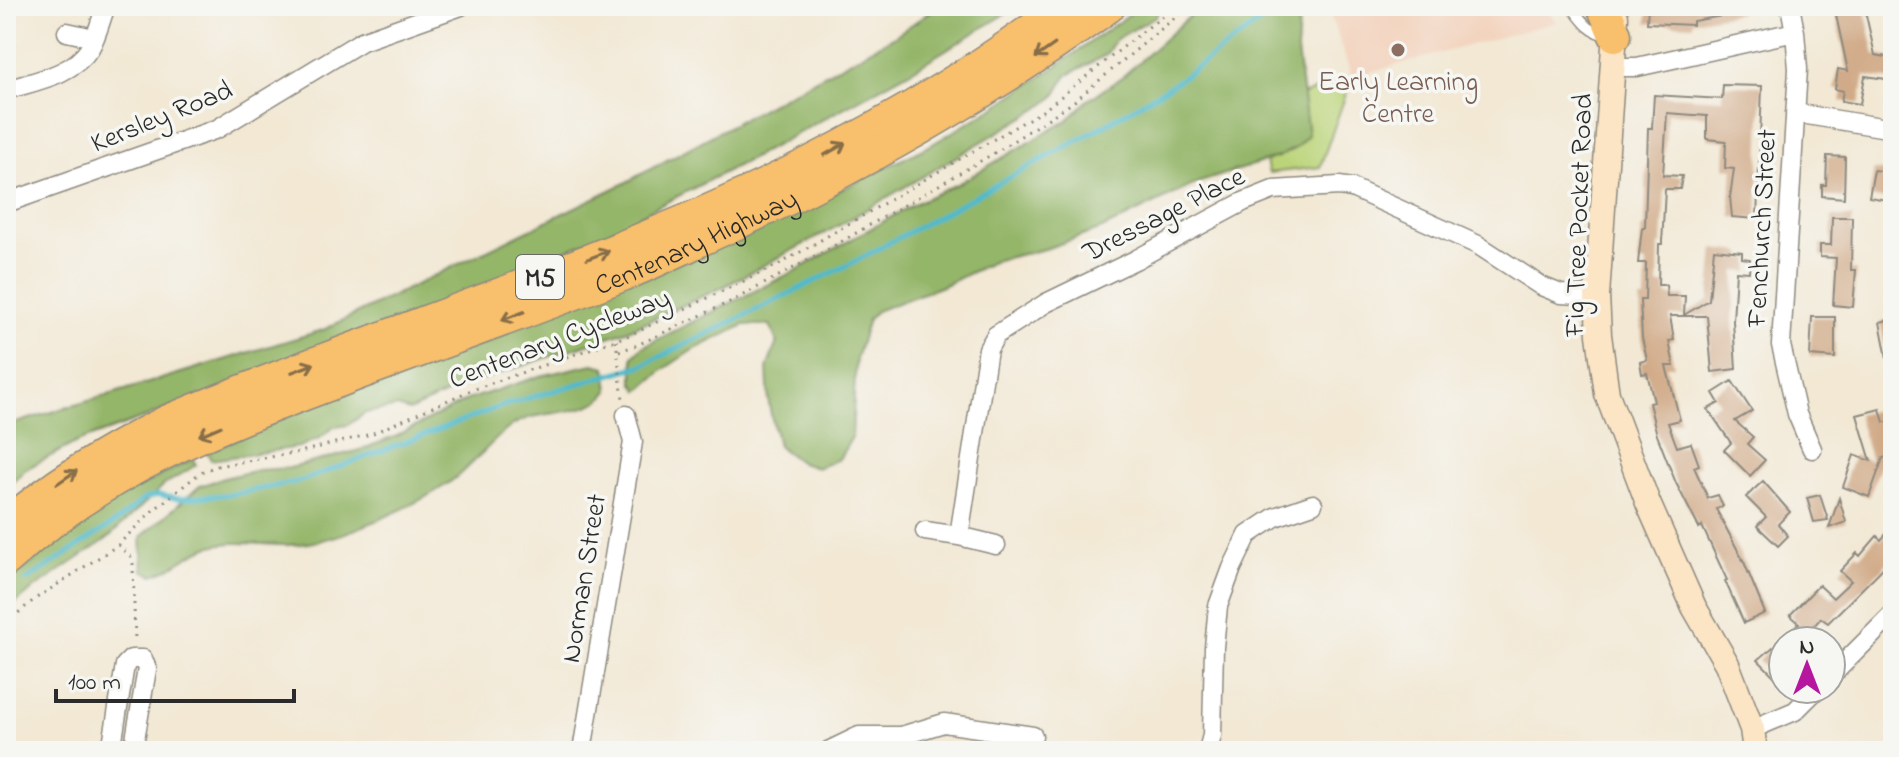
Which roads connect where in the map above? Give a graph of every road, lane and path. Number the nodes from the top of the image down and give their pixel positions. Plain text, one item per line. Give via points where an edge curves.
1 (106, 6) edge
2 (461, 6) edge
3 (1064, 6) edge
4 (1109, 6) edge
5 (1175, 6) edge
6 (1189, 6) edge
7 (1571, 6) edge
8 (1790, 6) edge
9 (1612, 16) edge
10 (67, 32) dead end
11 (1795, 32) junction
12 (94, 38) junction
13 (1613, 67) junction
14 (6, 90) edge
15 (1795, 113) junction
16 (1893, 129) edge
17 (6, 203) edge
18 (1597, 296) junction
19 (616, 340) junction
20 (619, 351) junction
21 (622, 394) dead end
22 (626, 415) dead end
23 (1812, 449) dead end
24 (1313, 504) dead end
25 (6, 525) edge
26 (925, 531) dead end
27 (959, 536) junction
28 (118, 545) junction
29 (996, 545) dead end
30 (6, 560) edge
31 (1893, 614) edge
32 (6, 623) edge
33 (137, 659) junction
34 (1847, 660) edge
35 (1801, 705) edge
36 (1033, 736) dead end
37 (1753, 740) edge
38 (111, 751) edge
39 (133, 751) edge
40 (582, 751) edge
41 (828, 751) edge
42 (1208, 751) edge

1 - 12 street
2 - 17 street, Kersley Road via 362,41 217,129
25 -> 3 highway, Centenary Highway / M5 via 75,472 166,422 645,237 762,186 962,75
4 -> 30 highway, Centenary Highway / M5 via 949,114 793,198 633,271 174,447 86,495
5 - 19 path, Centenary Cycleway via 1081,83 991,143 778,265
6 - 20 path via 1072,103 996,152 732,301
7 - 9 lane, Fig Tree Pocket Road via 1596,32
8 - 11 street, Fenchurch Street
9 - 13 main road, Fig Tree Pocket Road
10 - 12 street
11 - 13 street via 1637,67
11 - 15 street, Fenchurch Street
12 - 14 street via 80,61
13 - 18 main road, Fig Tree Pocket Road
15 - 16 street
15 - 23 street, Fenchurch Street via 1781,345 1797,414
18 - 27 street, Dressage Place via 1561,294 1541,286 1478,245 1352,188 1266,192 1046,303 996,335 988,349
18 - 37 main road, Fig Tree Pocket Road via 1607,394 1694,607 1727,664
19 - 20 path, Centenary Cycleway
19 - 28 path, Centenary Cycleway via 469,391 371,434 208,469 174,492
20 - 21 path, Centenary Cycleway
22 - 40 street, Norman Street via 633,442
24 - 42 street via 1275,517 1248,535 1232,568 1218,606
26 - 27 street
27 - 29 street
28 - 32 path
28 - 33 path via 133,564
31 - 34 street
33 - 38 street via 125,665
33 - 39 street via 143,659 147,669
35 - 37 street
36 - 41 street via 944,723 901,736 859,736

